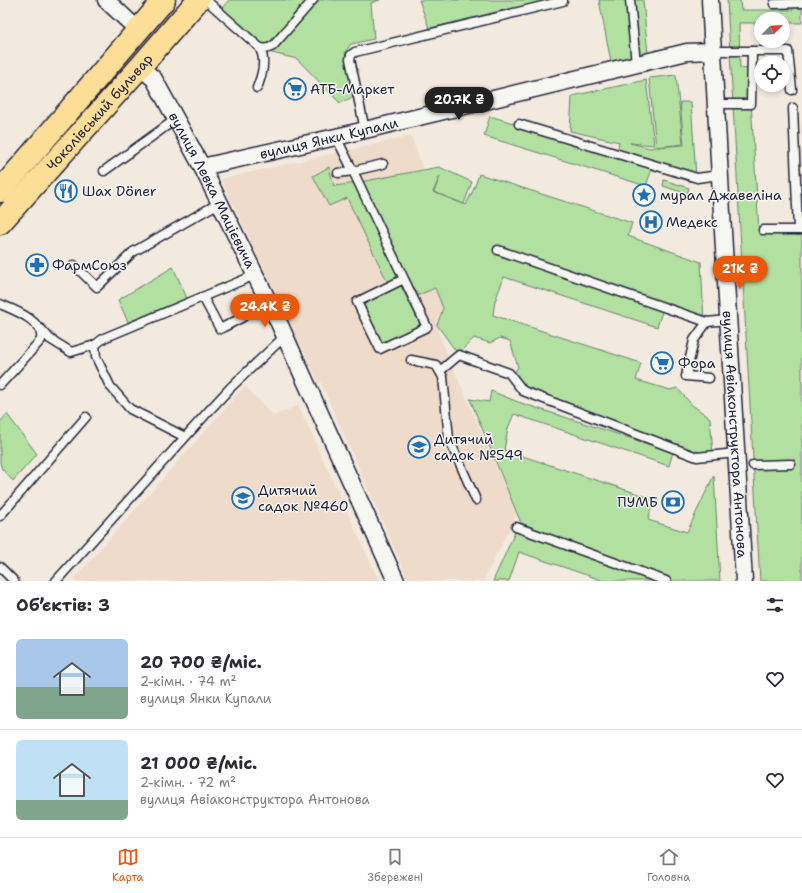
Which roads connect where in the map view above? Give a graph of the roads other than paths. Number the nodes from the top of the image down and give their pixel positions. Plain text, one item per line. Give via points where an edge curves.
1 (106, 0) edge
2 (164, 0) edge
3 (198, 0) edge
4 (206, 0) edge
5 (313, 0) edge
6 (630, 0) edge
7 (710, 0) edge
8 (563, 1) edge
9 (802, 3) edge
10 (774, 4) dead end
11 (138, 30) junction
12 (259, 47) junction
13 (712, 51) junction
14 (752, 51) junction
15 (636, 64) junction
16 (140, 67) junction
17 (257, 88) dead end
18 (792, 90) dead end
19 (716, 104) junction
20 (793, 108) dead end
21 (176, 119) junction
22 (794, 123) junction
23 (519, 124) dead end
24 (802, 128) edge
25 (365, 130) junction
26 (336, 137) junction
27 (383, 164) dead end
28 (202, 168) junction
29 (104, 171) dead end
30 (353, 171) junction
31 (338, 173) dead end
32 (720, 175) junction
33 (0, 191) edge
34 (219, 203) junction
35 (0, 224) edge
36 (763, 230) dead end
37 (800, 230) edge
38 (498, 250) dead end
39 (74, 265) dead end
40 (255, 275) junction
41 (404, 279) junction
42 (203, 297) junction
43 (0, 304) edge
44 (243, 317) dead end
45 (728, 320) junction
46 (707, 322) junction
47 (40, 328) junction
48 (284, 336) junction
49 (95, 345) junction
50 (411, 360) dead end
51 (440, 372) junction
52 (709, 378) dead end
53 (0, 385) edge
54 (86, 417) dead end
55 (184, 437) junction
56 (736, 453) junction
57 (790, 464) dead end
58 (753, 465) dead end
59 (476, 500) dead end
60 (0, 516) edge
61 (516, 527) dead end
62 (0, 567) edge
63 (14, 581) edge
64 (56, 581) edge
65 (396, 581) edge
66 (666, 581) edge
67 (744, 581) edge

1 - 11 street
2 - 11 main road, Чоколівський бульвар
3 - 16 main road, Чоколівський бульвар
4 - 12 lane
5 - 12 lane via 273,46 269,49
6 - 15 lane
7 - 13 street, вулиця Авіаконструктора Антонова
8 - 25 lane via 355,52 350,59
9 - 10 lane
11 - 33 main road, Чоколівський бульвар
12 - 17 lane via 262,51 263,65
13 - 14 lane
13 - 15 street, вулиця Янки Купали via 687,52
13 - 19 street, вулиця Авіаконструктора Антонова
14 - 18 lane via 788,51
14 - 19 lane via 751,104
15 - 25 street, вулиця Янки Купали
16 - 21 street, вулиця Левка Мацієвича via 154,79
16 - 35 main road, Чоколівський бульвар
19 - 32 street, вулиця Авіаконструктора Антонова
20 - 22 lane
21 - 28 street, вулиця Левка Мацієвича
21 - 29 lane
22 - 24 lane
22 - 37 lane
23 - 32 lane via 697,178
25 - 26 street, вулиця Янки Купали
26 - 28 street, вулиця Янки Купали
26 - 30 lane
27 - 30 lane
28 - 34 street, вулиця Левка Мацієвича
30 - 31 lane
30 - 41 lane
32 - 45 street, вулиця Авіаконструктора Антонова
34 - 39 lane via 133,252 96,287
34 - 40 street, вулиця Левка Мацієвича
36 - 37 lane
38 - 46 lane
40 - 42 lane
40 - 48 street, вулиця Левка Мацієвича
41 - 41 lane via 427,327 380,349 357,302
42 - 44 lane via 220,329
42 - 49 lane via 104,338
43 - 47 lane via 18,312
45 - 46 lane
45 - 56 street, вулиця Авіаконструктора Антонова
46 - 52 lane via 694,340 686,376
47 - 49 lane via 50,339 71,352
47 - 53 lane via 41,340
48 - 55 lane
48 - 65 street, вулиця Левка Мацієвича
49 - 55 lane via 96,357 110,386 130,408
50 - 51 lane via 436,365
51 - 56 lane via 459,355 509,373 523,391 697,457
51 - 59 lane via 443,377 449,439
54 - 60 lane
55 - 64 lane
56 - 67 street, вулиця Авіаконструктора Антонова
57 - 58 lane
61 - 66 lane
62 - 63 lane

